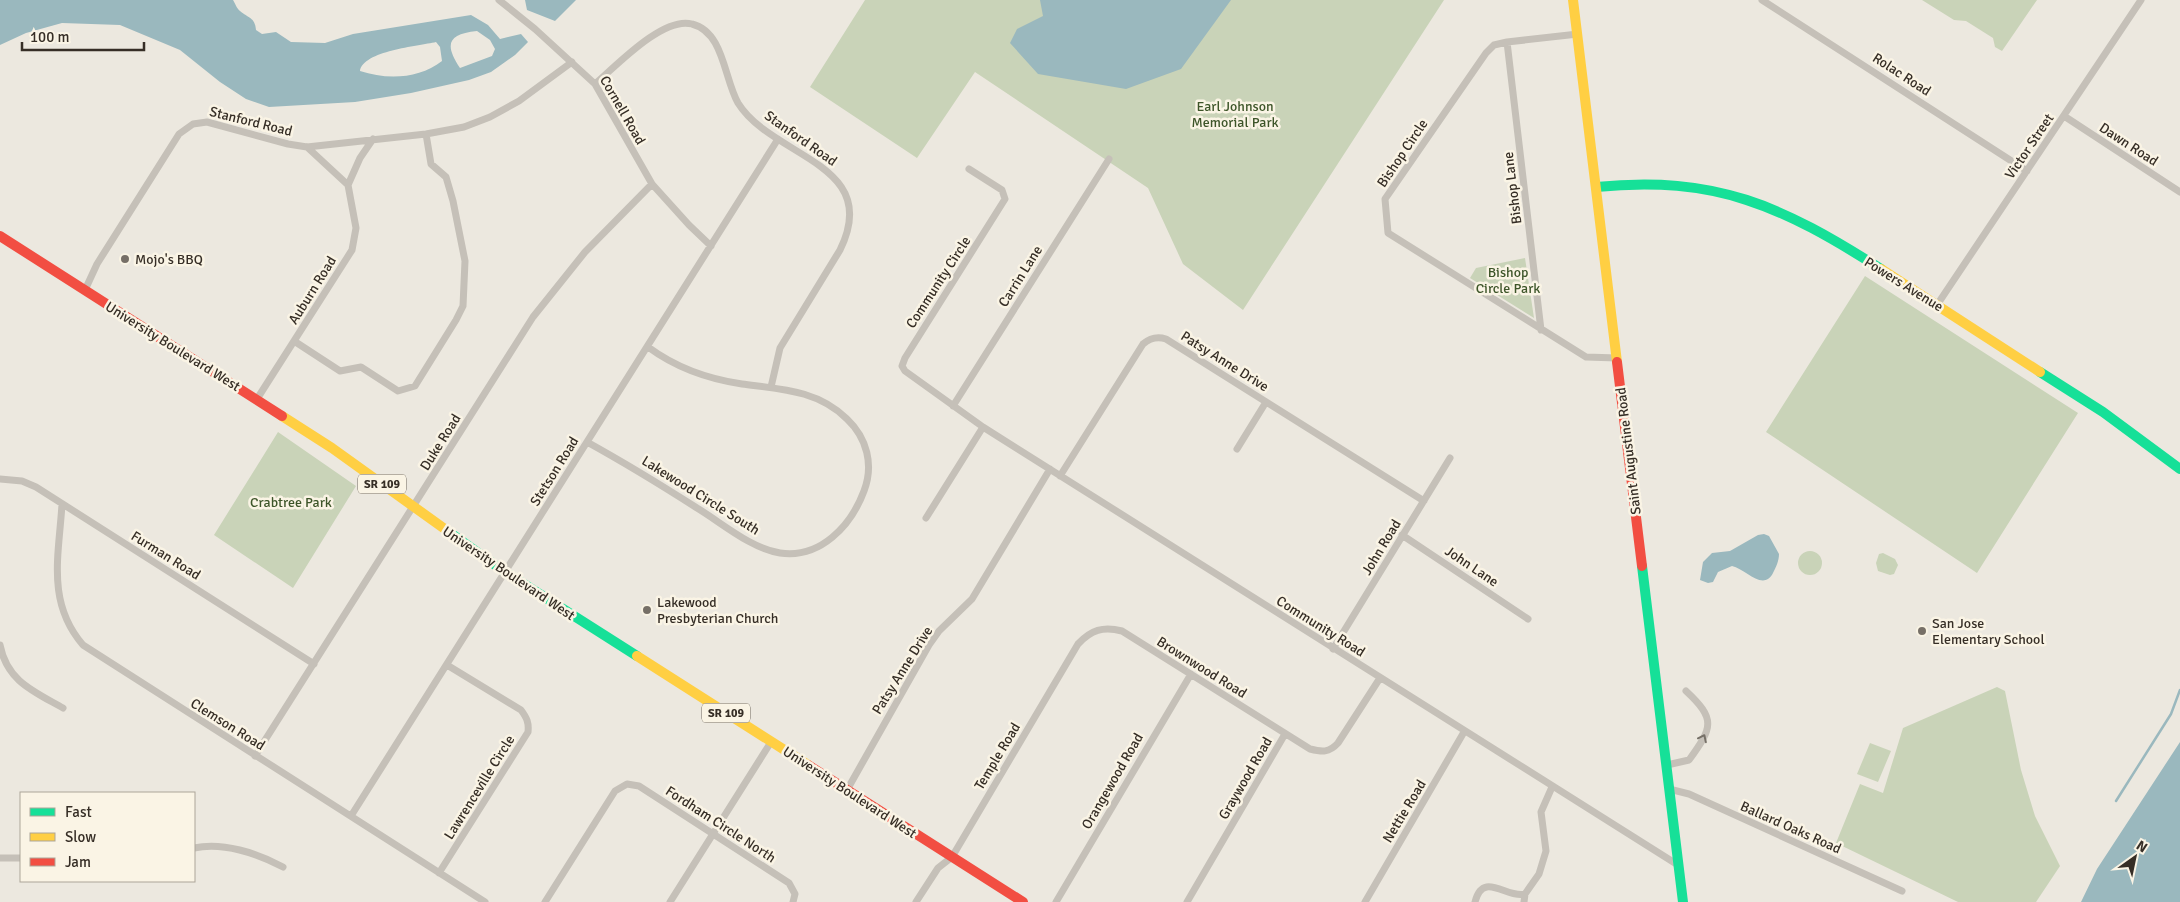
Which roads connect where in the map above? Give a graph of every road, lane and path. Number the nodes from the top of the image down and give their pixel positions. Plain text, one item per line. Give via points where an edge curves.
1 (499, 0) edge
2 (1573, 0) edge
3 (1762, 0) edge
4 (2140, 0) edge
5 (1578, 34) junction
6 (1507, 42) junction
7 (572, 62) junction
8 (595, 84) junction
9 (2064, 116) junction
10 (426, 134) junction
11 (373, 139) junction
12 (778, 139) junction
13 (307, 146) junction
14 (1109, 159) dead end
15 (969, 169) dead end
16 (2027, 171) junction
17 (652, 184) junction
18 (348, 185) junction
19 (1596, 187) junction
20 (2180, 192) edge
21 (0, 236) edge
22 (712, 246) junction
23 (85, 290) junction
24 (1937, 305) junction
25 (1541, 330) junction
26 (294, 341) junction
27 (648, 347) junction
28 (1617, 358) junction
29 (771, 387) junction
30 (257, 399) junction
31 (1266, 402) junction
32 (953, 406) junction
33 (982, 427) junction
34 (587, 442) junction
35 (1237, 449) dead end
36 (1450, 458) dead end
37 (1050, 469) junction
38 (2180, 469) edge
39 (1060, 476) junction
40 (0, 479) edge
41 (1424, 501) junction
42 (62, 504) junction
43 (413, 507) junction
44 (926, 518) dead end
45 (1402, 535) junction
46 (505, 572) junction
47 (1528, 619) dead end
48 (1104, 628) joint
49 (0, 645) edge
50 (1333, 649) junction
51 (314, 664) junction
52 (447, 664) junction
53 (1191, 674) junction
54 (1380, 678) junction
55 (1686, 691) dead end
56 (63, 708) dead end
57 (1464, 732) junction
58 (1285, 734) junction
59 (771, 742) junction
60 (255, 756) junction
61 (1667, 765) junction
62 (1552, 787) junction
63 (1669, 788) junction
64 (847, 790) junction
65 (351, 816) junction
66 (713, 833) junction
67 (195, 848) edge
68 (952, 857) junction
69 (0, 858) edge
70 (20, 858) edge
71 (1678, 865) junction
72 (283, 867) dead end
73 (439, 873) junction
74 (1902, 891) dead end
75 (1524, 898) edge
76 (485, 902) edge
77 (545, 902) edge
78 (670, 902) edge
79 (793, 902) edge
80 (916, 902) edge
81 (1023, 902) edge
82 (1056, 902) edge
83 (1187, 902) edge
84 (1365, 902) edge
85 (1475, 902) edge
86 (1683, 902) edge

1 - 7 street, Cornell Road
2 - 5 main road, Saint Augustine Road
3 - 16 street, Rolac Road
4 - 9 street, Victor Street
5 - 6 street, Bishop Circle
5 - 19 main road, Saint Augustine Road
6 - 25 street, Bishop Lane
6 - 25 street, Bishop Circle via 1494,45 1486,52 1385,200 1388,233
7 - 8 street, Cornell Road
7 - 10 street, Stanford Road via 519,101 490,117 464,127
8 - 12 street, Stanford Road via 657,32 691,23 714,41 731,90 740,105
8 - 17 street, Cornell Road
9 - 16 street, Victor Street
9 - 20 street, Dawn Road
10 - 11 street, Stanford Road
10 - 26 street via 431,164 446,176 465,261 462,306 414,386 398,391 361,366 340,371
11 - 13 street, Stanford Road
11 - 18 street
12 - 22 street, Stetson Road
12 - 29 street, Stanford Road via 837,179 849,202 850,220 840,250 780,348
13 - 18 street
13 - 23 street, Stanford Road via 206,122 186,127 128,214 90,276
14 - 32 street, Carrin Lane
15 - 32 street, Community Circle via 1002,190 1005,199 902,366 904,371
16 - 24 street, Victor Street
17 - 22 street, Cornell Road via 688,225
17 - 43 street, Duke Road via 585,252 546,300
18 - 26 street, Auburn Road via 356,228 355,244
19 - 24 main road, Powers Avenue via 1657,182 1736,194 1805,223
19 - 28 main road, Saint Augustine Road
21 - 23 main road, University Boulevard West / SR 109
22 - 27 street, Stetson Road
23 - 30 main road, University Boulevard West / SR 109
24 - 38 main road, Powers Avenue via 2103,412
25 - 28 street, Bishop Circle via 1586,357
26 - 30 street, Auburn Road
27 - 29 street via 684,368 715,378
27 - 34 street, Stetson Road
28 - 61 main road, Saint Augustine Road
29 - 34 street, Lakewood Circle South via 793,390 820,400 846,417 863,441 868,456 869,471 862,498 836,536 807,552 779,553 753,543
30 - 43 main road, University Boulevard West / SR 109
31 - 35 street
31 - 39 street, Patsy Anne Drive via 1166,339 1149,339
31 - 41 street, Patsy Anne Drive
32 - 33 street, Community Road
33 - 37 street, Community Road
33 - 44 street
34 - 46 street, Stetson Road
36 - 41 street, John Road
37 - 39 street, Community Road
37 - 64 street, Patsy Anne Drive via 972,599 929,645
39 - 50 street, Community Road
40 - 42 street, Furman Road via 31,484
41 - 45 street, John Road
42 - 51 street, Furman Road
42 - 60 street, Clemson Road via 57,588 62,613 72,633 92,652
43 - 46 main road, University Boulevard West / SR 109
43 - 51 street, Duke Road
45 - 47 street, John Lane
45 - 50 street, John Road
46 - 52 street, Stetson Road
46 - 59 main road, University Boulevard West / SR 109
48 - 53 street, Brownwood Road via 1122,631
48 - 68 street, Temple Road via 1086,635 1078,644
49 - 56 street via 3,659 14,676 40,696
50 - 54 street, Community Road
51 - 60 street, Duke Road
52 - 65 street, Stetson Road
52 - 73 street, Lawrenceville Circle via 521,710 529,726
53 - 58 street, Brownwood Road
53 - 82 street, Orangewood Road
54 - 57 street, Community Road
54 - 58 street, Graywood Road via 1333,749 1320,752
61 -> 55 street via 1689,760 1709,723 1707,713
57 - 62 street, Community Road
57 - 84 street, Nettie Road
58 - 83 street, Graywood Road
59 - 64 main road, University Boulevard West / SR 109
59 - 66 street
60 - 65 street, Clemson Road
61 - 63 main road, Saint Augustine Road
62 - 71 street, Community Road
62 - 75 street via 1542,812 1546,851 1539,874
63 - 71 main road, Saint Augustine Road
63 - 74 street, Ballard Oaks Road via 1689,794
64 - 68 main road, University Boulevard West / SR 109
65 - 73 street, Clemson Road
66 - 77 street, Fordham Circle North via 639,786 627,784 615,791
66 - 78 street
66 - 79 street, Fordham Circle North via 789,883 795,894
67 - 72 street via 218,846 266,858
68 - 80 street, Temple Road via 938,868
68 - 81 main road, University Boulevard West / SR 109
69 - 70 street
71 - 86 main road, Saint Augustine Road
73 - 76 street, Clemson Road
75 - 85 street via 1495,887 1485,887

